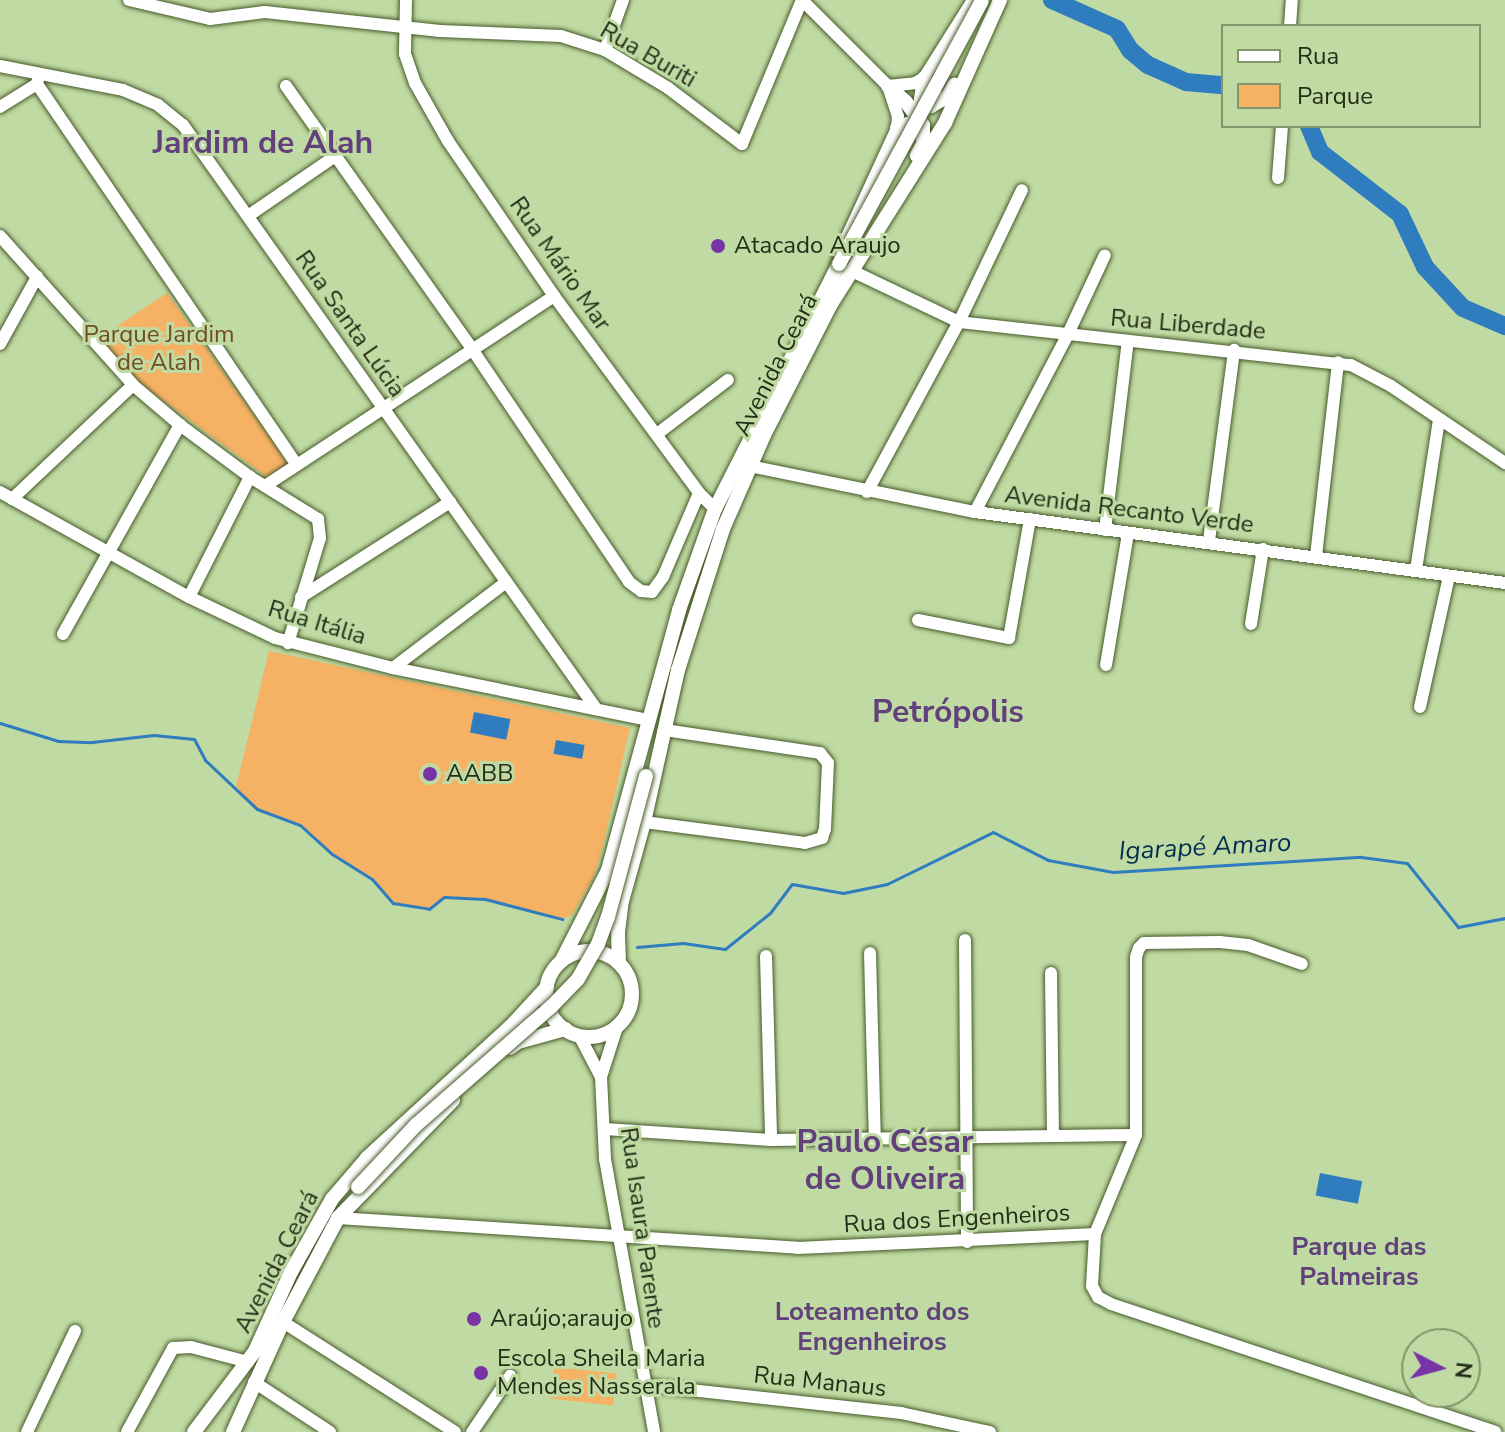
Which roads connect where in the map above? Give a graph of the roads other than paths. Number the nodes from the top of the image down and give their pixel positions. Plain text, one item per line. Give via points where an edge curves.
1 (129, 0) edge
2 (406, 0) edge
3 (623, 0) edge
4 (802, 0) edge
5 (973, 0) edge
6 (983, 0) edge
7 (1000, 0) edge
8 (1292, 0) edge
9 (1290, 24) edge
10 (403, 27) junction
11 (980, 42) junction
12 (605, 50) junction
13 (0, 66) edge
14 (924, 78) junction
15 (38, 80) junction
16 (286, 86) dead end
17 (888, 86) junction
18 (0, 107) edge
19 (897, 128) junction
20 (1282, 128) edge
21 (923, 134) junction
22 (334, 157) junction
23 (1278, 178) dead end
24 (902, 189) junction
25 (1022, 190) dead end
26 (248, 216) junction
27 (0, 236) edge
28 (1105, 255) dead end
29 (841, 268) junction
30 (37, 277) junction
31 (554, 296) junction
32 (959, 322) junction
33 (1067, 336) junction
34 (1128, 341) junction
35 (0, 344) edge
36 (1234, 350) junction
37 (474, 352) junction
38 (1338, 362) junction
39 (728, 380) dead end
40 (133, 385) junction
41 (384, 410) junction
42 (1439, 420) junction
43 (180, 425) junction
44 (657, 434) junction
45 (1505, 463) edge
46 (297, 465) junction
47 (750, 466) junction
48 (250, 477) junction
49 (265, 486) junction
50 (0, 492) edge
51 (867, 492) junction
52 (699, 493) junction
53 (12, 499) junction
54 (450, 502) junction
55 (715, 509) junction
56 (975, 512) junction
57 (1030, 519) junction
58 (1105, 530) junction
59 (1128, 533) junction
60 (1209, 541) junction
61 (1263, 549) junction
62 (107, 554) junction
63 (1316, 556) junction
64 (1416, 570) junction
65 (1449, 576) junction
66 (505, 583) junction
67 (1505, 583) edge
68 (189, 597) junction
69 (301, 597) junction
70 (918, 620) dead end
71 (1251, 624) dead end
72 (63, 634) dead end
73 (288, 643) junction
74 (1106, 665) dead end
75 (393, 668) junction
76 (595, 707) junction
77 (1420, 707) dead end
78 (649, 720) junction
79 (663, 734) junction
80 (644, 822) junction
81 (965, 940) dead end
82 (870, 953) dead end
83 (766, 956) dead end
84 (562, 960) junction
85 (619, 963) junction
86 (1302, 964) dead end
87 (1051, 973) dead end
88 (547, 987) junction
89 (618, 1024) junction
90 (572, 1032) junction
91 (601, 1077) junction
92 (605, 1129) junction
93 (1053, 1135) junction
94 (1136, 1135) junction
95 (968, 1137) junction
96 (771, 1140) junction
97 (875, 1140) junction
98 (341, 1216) junction
99 (1095, 1234) junction
100 (616, 1236) junction
101 (967, 1242) junction
102 (283, 1322) junction
103 (75, 1331) dead end
104 (248, 1362) junction
105 (510, 1376) dead end
106 (254, 1382) junction
107 (644, 1385) junction
108 (27, 1432) edge
109 (127, 1432) edge
110 (194, 1432) edge
111 (233, 1432) edge
112 (330, 1432) edge
113 (455, 1432) edge
114 (472, 1432) edge
115 (654, 1432) edge
116 (990, 1432) edge
117 (1495, 1432) edge

1 - 10 street, Rua Buriti via 210,19 265,12
2 - 10 street, Rua Mário Mar
3 - 12 street
4 - 12 street, Rua Buriti via 742,144 668,88
4 - 17 street
5 - 14 street
6 - 29 main road, Avenida Ceará, bridge
7 - 11 main road, Avenida Ceará
8 - 9 street
10 - 12 street, Rua Buriti via 546,33
10 - 31 street, Rua Mário Mar via 415,83 448,141
11 - 14 main road via 938,104 921,100
11 - 24 main road, Avenida Ceará via 945,123
13 - 15 street, Rua Santa Lúcia
14 - 17 street
15 - 18 street
15 - 26 street, Rua Santa Lúcia via 123,90 166,110 183,125
15 - 46 street
16 - 22 street
17 - 19 street
17 - 21 main road via 913,110
19 - 21 main road via 908,124
19 - 29 street, Avenida Ceará via 851,224
20 - 23 street
21 - 24 main road
22 - 26 street
22 - 37 street
24 - 29 main road, Avenida Ceará
25 - 32 street
26 - 41 street, Rua Santa Lúcia
27 - 30 street
28 - 33 street
29 - 32 street, Rua Liberdade
29 - 47 main road, Avenida Ceará
29 - 55 main road, Avenida Ceará
30 - 35 street
30 - 40 street
31 - 37 street
31 - 44 street, Rua Mário Mar
32 - 33 street, Rua Liberdade
32 - 51 street
33 - 34 street, Rua Liberdade
33 - 56 street
34 - 36 street, Rua Liberdade
34 - 58 street
36 - 38 street, Rua Liberdade
36 - 60 street
37 - 41 street
37 - 52 street via 629,582 641,591 652,592 663,577
38 - 42 street, Rua Liberdade via 1370,373
38 - 63 street
39 - 44 street
40 - 43 street
40 - 53 street
41 - 46 street
41 - 54 street, Rua Santa Lúcia
42 - 45 street, Rua Liberdade
42 - 64 street
43 - 48 street
43 - 62 street
44 - 52 street, Rua Mário Mar
46 - 49 street
47 - 51 street, Avenida Recanto Verde
47 - 79 main road, Avenida Ceará via 694,611
48 - 49 street
48 - 68 street
49 - 69 street via 315,514 321,525
50 - 53 street, Rua Itália
51 - 56 street, Avenida Recanto Verde
52 - 55 street, Rua Mário Mar
53 - 62 street, Rua Itália
54 - 66 street, Rua Santa Lúcia
54 - 69 street
55 - 78 main road, Avenida Ceará via 679,610
56 - 57 street, Avenida Recanto Verde
57 - 58 street, Avenida Recanto Verde
57 - 70 street via 1009,638
58 - 59 street, Avenida Recanto Verde
59 - 60 street, Avenida Recanto Verde
59 - 74 street
60 - 61 street, Avenida Recanto Verde
61 - 63 street, Avenida Recanto Verde
61 - 71 street
62 - 68 street, Rua Itália
62 - 72 street
63 - 64 street, Avenida Recanto Verde
64 - 65 street, Avenida Recanto Verde
65 - 67 street, Avenida Recanto Verde
65 - 77 street
66 - 75 street
66 - 76 street, Rua Santa Lúcia
68 - 73 street, Rua Itália
69 - 73 street
73 - 75 street, Rua Itália
75 - 76 street, Rua Itália
76 - 78 street, Rua Itália
78 - 84 main road, Avenida Ceará via 608,870
79 - 80 main road
79 - 80 street via 820,753 828,763 825,829 822,838 805,843
79 - 98 main road, bridge via 646,776 605,925 578,979 416,1125 358,1187
80 - 85 main road via 619,916
81 - 95 street
82 - 97 street
83 - 96 street
84 - 85 main road via 591,951
84 - 88 main road
85 - 89 main road via 632,992
86 - 94 street via 1248,945 1220,942 1144,943 1139,948
87 - 93 street
88 - 90 main road via 550,1011
88 - 104 main road, Avenida Ceará via 367,1158 332,1199
89 - 90 main road via 602,1034
89 - 91 street, Rua Isaura Parente
90 - 91 street, Rua Isaura Parente
90 - 98 main road, Avenida Ceará via 510,1048
91 - 92 street, Rua Isaura Parente
92 - 96 street
92 - 100 street, Rua Isaura Parente
93 - 94 street
93 - 95 street
94 - 99 street
95 - 97 street
95 - 101 street
96 - 97 street
98 - 100 street, Rua dos Engenheiros
98 - 102 main road, Avenida Ceará
99 - 101 street, Rua dos Engenheiros
99 - 117 street, Rua dos Engenheiros via 1092,1286 1111,1304
100 - 101 street, Rua dos Engenheiros via 798,1248
100 - 107 street, Rua Isaura Parente
102 - 106 main road, Avenida Ceará
102 - 113 street
103 - 108 street
104 - 109 street via 191,1347 173,1348
104 - 110 main road, Avenida Ceará
105 - 114 street
106 - 111 main road, Avenida Ceará
106 - 112 street
107 - 115 street, Rua Isaura Parente
107 - 116 street, Rua Manaus via 901,1413

